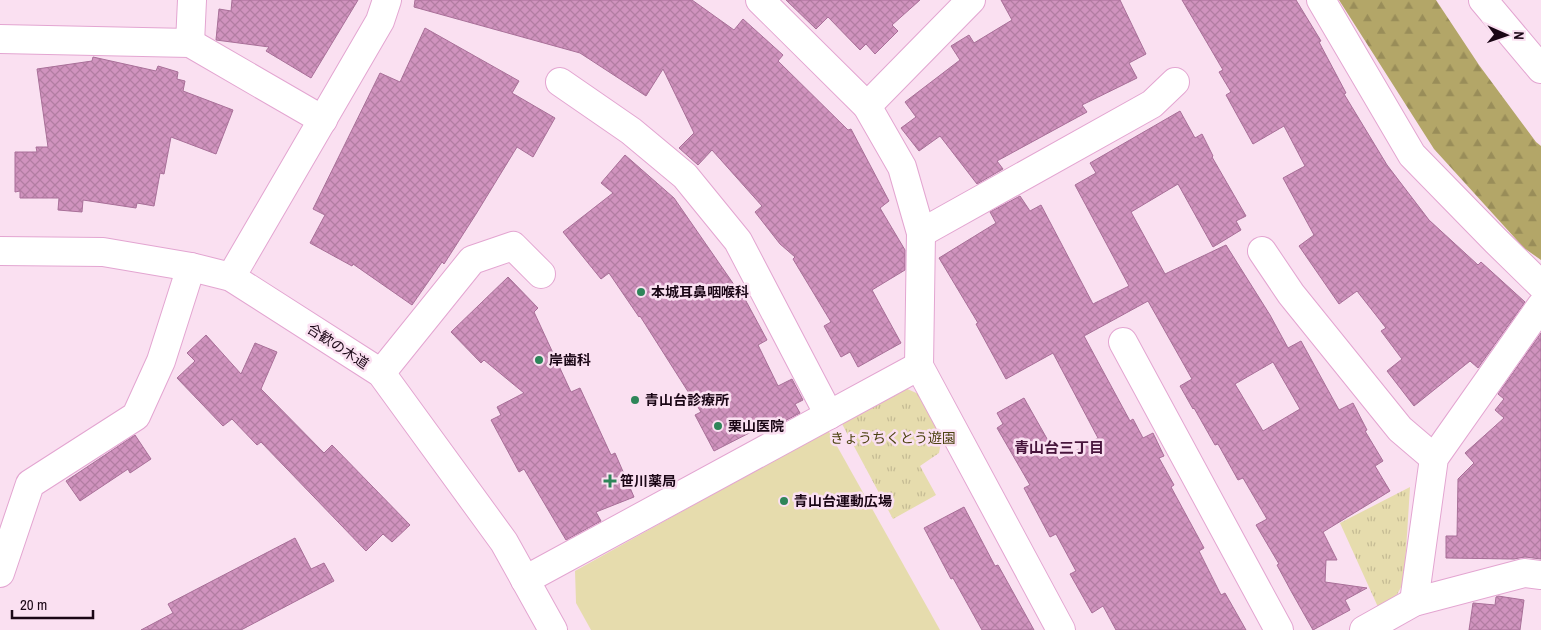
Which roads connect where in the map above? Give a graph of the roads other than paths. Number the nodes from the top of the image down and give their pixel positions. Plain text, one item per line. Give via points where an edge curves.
1 (192, 0) edge
2 (387, 0) edge
3 (760, 0) edge
4 (972, 0) edge
5 (1321, 0) edge
6 (1483, 0) edge
7 (0, 39) edge
8 (190, 43) junction
9 (1541, 69) edge
10 (560, 82) dead end
11 (1175, 82) dead end
12 (867, 106) junction
13 (324, 120) junction
14 (921, 233) junction
15 (0, 251) edge
16 (1262, 251) dead end
17 (191, 267) junction
18 (540, 274) dead end
19 (231, 277) junction
20 (1541, 285) edge
21 (1541, 306) edge
22 (1123, 342) dead end
23 (919, 366) junction
24 (381, 374) junction
25 (829, 415) junction
26 (1434, 458) junction
27 (0, 573) edge
28 (1541, 575) edge
29 (525, 580) junction
30 (1414, 602) junction
31 (553, 630) edge
32 (1061, 630) edge
33 (1279, 630) edge
34 (1364, 630) edge

1 - 8 street
2 - 13 street via 380,21
3 - 12 street
4 - 12 street
5 - 20 street via 1412,155
6 - 9 street
7 - 8 street
8 - 13 street
10 - 25 street via 631,131 685,176 738,241
11 - 14 street via 1152,104
12 - 14 street via 902,167
13 - 19 street
14 - 23 street
15 - 17 street, 合歓の木道 via 103,252
16 - 26 street via 1292,294 1400,429
17 - 19 street, 合歓の木道
17 - 27 street via 161,361 136,416 30,484
18 - 24 street via 513,246 472,260
19 - 24 street, 合歓の木道
21 - 26 street
22 - 33 street
23 - 25 street
23 - 32 street
24 - 29 street, 合歓の木道 via 504,542
25 - 29 street
26 - 30 street
28 - 30 street via 1524,573
29 - 31 street, 合歓の木道
30 - 34 street

